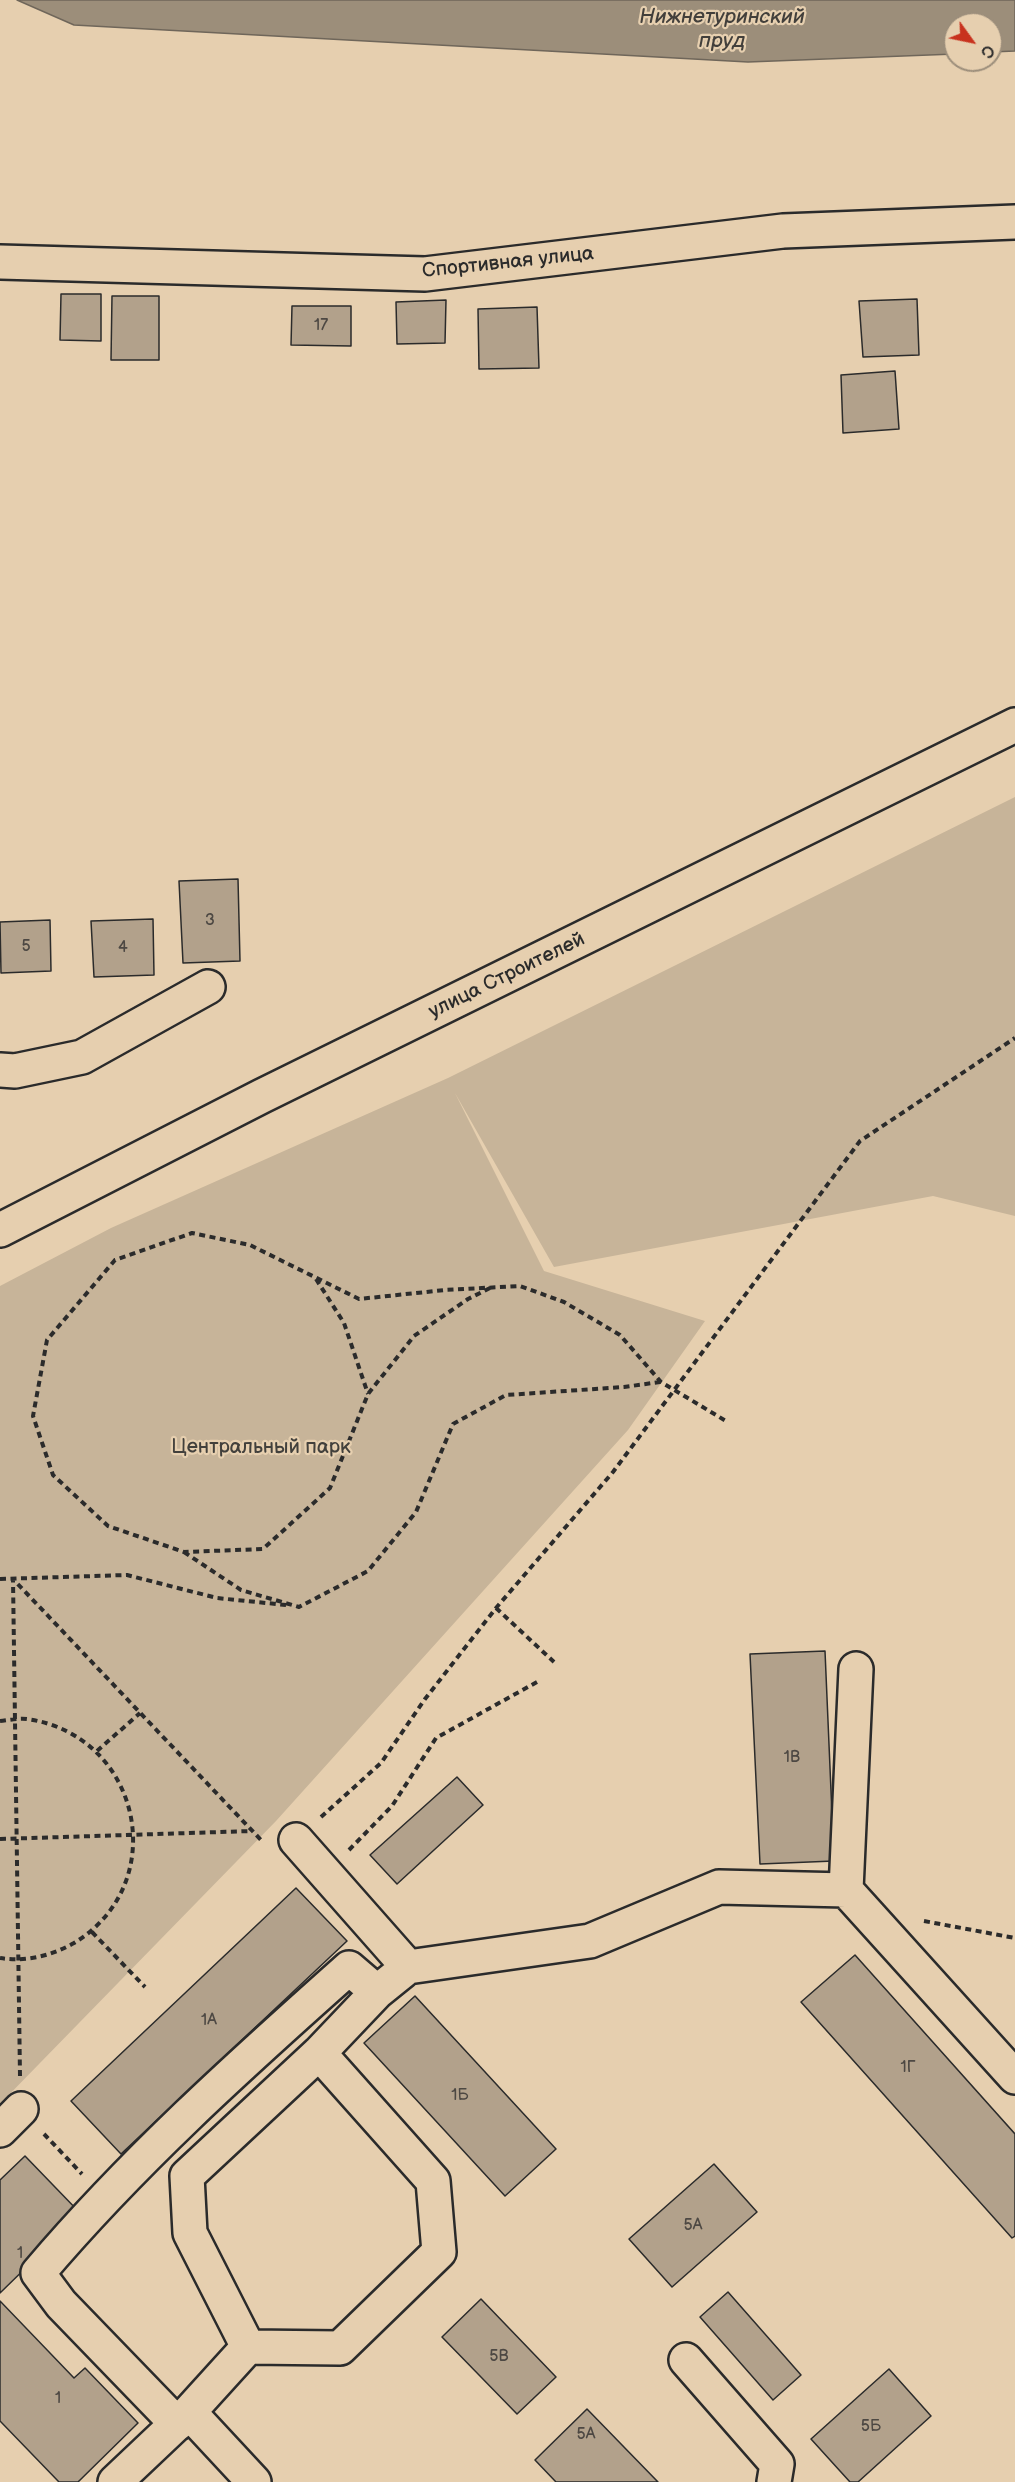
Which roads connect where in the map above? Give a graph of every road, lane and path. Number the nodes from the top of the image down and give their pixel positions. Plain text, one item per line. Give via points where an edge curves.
1 (1015, 222) edge
2 (0, 262) edge
3 (1015, 725) edge
4 (208, 987) dead end
5 (1015, 1038) edge
6 (0, 1070) edge
7 (0, 1230) edge
8 (316, 1278) junction
9 (490, 1288) junction
10 (660, 1382) junction
11 (674, 1390) junction
12 (368, 1394) junction
13 (726, 1421) dead end
14 (184, 1552) junction
15 (0, 1579) edge
16 (13, 1579) junction
17 (299, 1607) junction
18 (495, 1608) junction
19 (554, 1662) dead end
20 (856, 1670) dead end
21 (537, 1682) dead end
22 (140, 1713) junction
23 (0, 1720) edge
24 (15, 1720) junction
25 (97, 1751) junction
26 (252, 1831) junction
27 (133, 1836) junction
28 (0, 1839) edge
29 (17, 1840) junction
30 (280, 1842) junction
31 (326, 1874) junction
32 (846, 1890) junction
33 (922, 1921) dead end
34 (92, 1932) junction
35 (1015, 1938) edge
36 (0, 1958) edge
37 (19, 1960) junction
38 (408, 1967) junction
39 (146, 1987) dead end
40 (377, 1992) junction
41 (320, 2053) junction
42 (1015, 2077) edge
43 (10, 2120) edge
44 (105, 2198) junction
45 (248, 2347) junction
46 (686, 2360) dead end
47 (183, 2418) junction
48 (114, 2482) edge
49 (254, 2482) edge
50 (774, 2482) edge

1 - 2 street, Спортивная улица via 783,231 425,274
3 - 7 street, улица Строителей
4 - 6 street via 82,1058 15,1071
5 - 11 path via 860,1141
8 - 9 path via 359,1299
8 - 12 path via 344,1323
8 - 14 path via 250,1245 192,1233 115,1260 47,1340 33,1416 53,1475 108,1526
9 - 10 path via 520,1287 564,1302 620,1335
9 - 12 path via 414,1336
10 - 11 path
10 - 17 path via 506,1395 453,1424 416,1512 368,1571
11 - 13 path
11 - 18 path via 613,1472
12 - 14 path via 330,1488 263,1549
14 - 17 path via 240,1590
15 - 16 path
16 - 17 path via 128,1575 217,1598
16 - 22 path
16 - 24 path
18 - 19 path
18 - 30 path via 381,1763
20 - 32 street
21 - 31 path via 436,1738 392,1806
22 - 25 path
22 - 26 path
23 - 24 path
24 - 25 path via 64,1729
24 - 29 path
25 - 27 path via 121,1784 133,1822
26 - 27 path
26 - 30 path
27 - 29 path
27 - 34 path via 133,1863 118,1901
28 - 29 path
29 - 37 path
30 - 31 street
31 - 38 street
32 - 38 street via 719,1887 590,1941
32 - 42 street
33 - 35 path
34 - 37 path via 57,1953
34 - 39 path
36 - 37 path
37 - 43 path
38 - 40 street
40 - 41 street
40 - 44 street via 349,1968 258,2049
41 - 45 street via 187,2176 190,2233
41 - 45 street via 433,2181 439,2252 340,2348
43 - 44 path
44 - 47 street via 38,2273 61,2304
45 - 47 street
46 - 50 street via 777,2464
47 - 48 street
47 - 49 street

